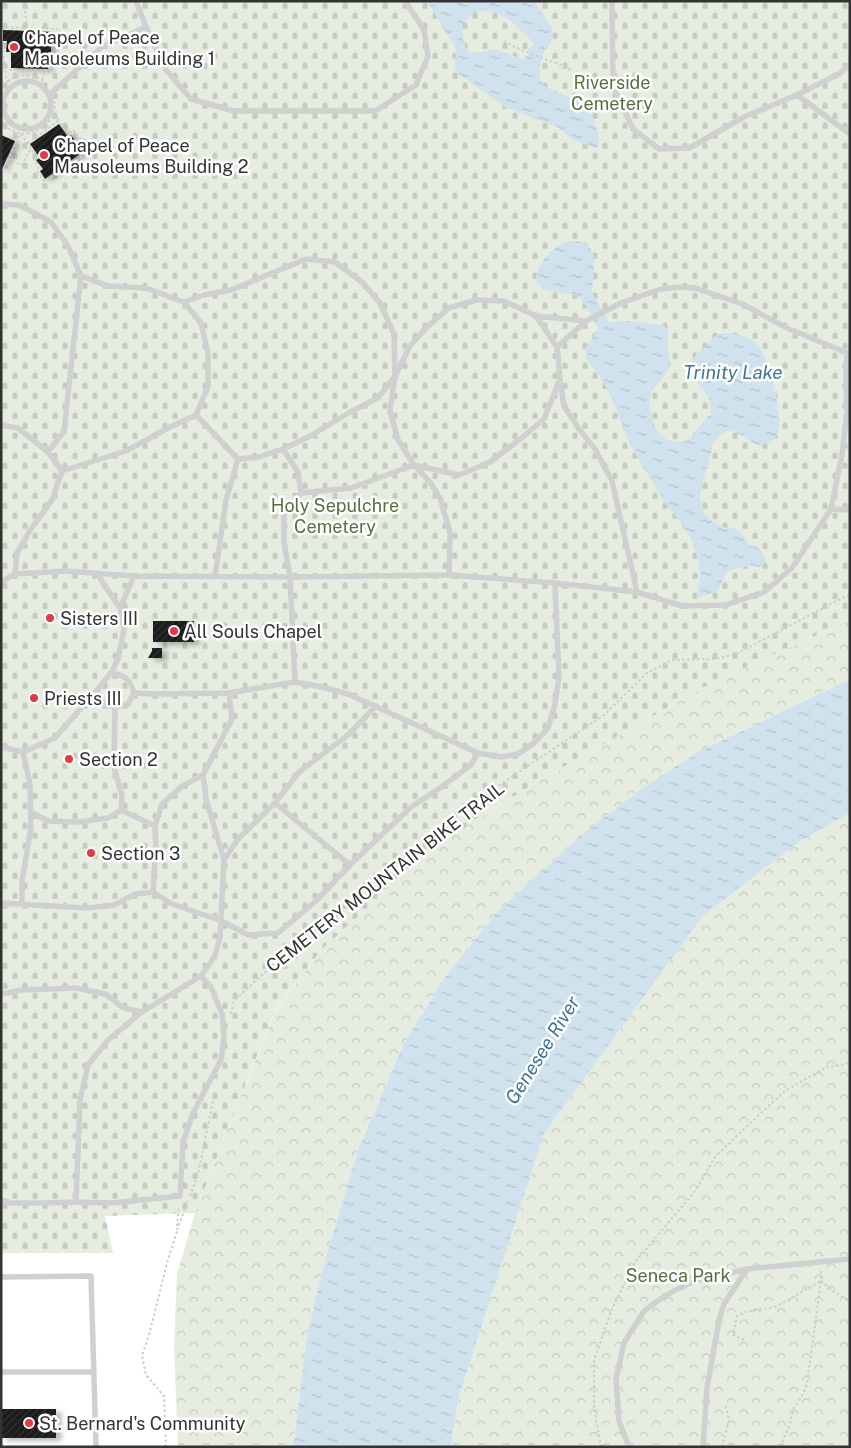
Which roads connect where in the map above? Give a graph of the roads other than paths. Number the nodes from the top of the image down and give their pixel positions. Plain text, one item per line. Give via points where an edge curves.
1 (136, 1) edge
2 (405, 1) edge
3 (612, 1) edge
4 (146, 27) junction
5 (850, 64) edge
6 (51, 93) junction
7 (797, 95) junction
8 (850, 134) edge
9 (1, 204) edge
10 (81, 276) junction
11 (184, 302) junction
12 (536, 316) junction
13 (586, 321) junction
14 (557, 347) junction
15 (849, 352) edge
16 (395, 376) junction
17 (560, 379) junction
18 (196, 415) junction
19 (1, 425) edge
20 (283, 449) junction
21 (48, 452) junction
22 (238, 459) junction
23 (414, 465) junction
24 (62, 471) junction
25 (301, 493) junction
26 (831, 510) junction
27 (850, 510) edge
28 (15, 574) junction
29 (97, 574) junction
30 (449, 575) junction
31 (134, 576) junction
32 (215, 576) junction
33 (290, 577) junction
34 (1, 582) edge
35 (555, 583) junction
36 (637, 592) junction
37 (120, 608) junction
38 (111, 673) junction
39 (294, 682) junction
40 (98, 690) junction
41 (134, 693) junction
42 (228, 693) junction
43 (376, 706) junction
44 (115, 707) junction
45 (1, 747) edge
46 (23, 752) junction
47 (478, 753) junction
48 (203, 775) junction
49 (275, 803) junction
50 (120, 810) junction
51 (31, 812) junction
52 (155, 826) junction
53 (224, 860) junction
54 (350, 866) junction
55 (152, 892) junction
56 (1, 903) edge
57 (22, 904) junction
58 (222, 921) junction
59 (201, 976) junction
60 (1, 994) edge
61 (142, 1012) junction
62 (1, 1200) edge
63 (76, 1202) junction
64 (850, 1259) edge
65 (747, 1269) junction
66 (1, 1277) edge
67 (1, 1372) edge
68 (94, 1372) junction
69 (96, 1447) edge
70 (629, 1447) edge
71 (703, 1447) edge

1 - 4 lane
2 - 4 lane via 424,30 428,56 416,85 375,111 234,111 191,99 166,70
3 - 7 lane via 613,87 633,128 659,149 689,148 744,117
4 - 6 lane via 102,47
5 - 7 lane via 839,74
6 - 6 lane via 48,118 36,128 20,128 7,118 4,111 6,95 10,88 27,78
7 - 8 lane
9 - 10 lane via 19,205 51,222 68,246
10 - 11 lane via 108,286 146,288
10 - 21 lane via 64,431
11 - 16 lane via 232,290 306,259 334,262 363,283 380,303 394,334
11 - 18 lane via 201,323 208,353 208,386
12 - 13 lane
12 - 14 lane
12 - 16 lane via 504,301 476,300 448,308 410,346
13 - 14 lane
13 - 15 lane via 622,303 662,289 695,288 742,304 787,328
14 - 17 lane
15 - 26 lane via 842,455
16 - 20 lane via 378,398
16 - 23 lane via 390,411 398,440
17 - 23 lane via 544,419 490,462 459,474
17 - 36 lane via 564,406 596,449 612,480
18 - 22 lane
18 - 24 lane via 126,451
19 - 21 lane via 18,428
20 - 22 lane via 259,457
20 - 25 lane via 298,472
21 - 24 lane
22 - 32 lane via 226,500
23 - 25 lane via 351,488
23 - 30 lane via 440,498 450,532
24 - 28 lane via 52,500 17,553
25 - 33 lane via 284,515 284,542
26 - 27 lane
26 - 36 lane via 792,568 764,592 725,605 682,606
28 - 29 lane via 64,571
28 - 34 lane
29 - 31 lane
29 - 37 lane
30 - 33 lane
30 - 35 lane
31 - 32 lane
31 - 37 lane
32 - 33 lane
33 - 39 lane
35 - 36 lane
35 - 47 lane via 558,678 548,728 518,754 501,757
37 - 38 lane via 124,629 118,659
38 - 40 lane
38 - 41 lane via 122,674 131,682
39 - 42 lane
39 - 43 lane via 348,694
40 - 44 lane via 104,704
40 - 46 lane via 55,738
41 - 42 lane
41 - 44 lane via 128,704
42 - 48 lane via 232,719
43 - 47 lane
43 - 49 lane via 348,735 299,772
44 - 50 lane via 114,767 122,796
45 - 46 lane
46 - 51 lane via 30,784
47 - 54 lane via 470,765 411,807
48 - 52 lane via 182,786 162,804
48 - 53 lane via 206,799
49 - 53 lane via 238,838
49 - 54 lane
50 - 51 lane via 108,818 78,822 48,820
50 - 52 lane
51 - 57 lane
52 - 55 lane
53 - 58 lane
54 - 58 lane via 278,933 248,935
55 - 57 lane via 135,894 114,904 86,908
55 - 58 lane via 172,904
56 - 57 lane
58 - 59 lane via 215,956
59 - 61 lane
59 - 63 lane via 211,987 222,1014 224,1037 220,1060 192,1113 183,1142 180,1196 112,1204
60 - 61 lane via 76,988 105,994 124,1008
61 - 63 lane via 108,1040 88,1065 80,1100
62 - 63 lane via 11,1203
64 - 65 lane
65 - 70 lane via 694,1281 644,1311 624,1343 616,1379 619,1421
65 - 71 lane via 724,1304 719,1320 707,1388
66 - 68 lane via 91,1276
67 - 68 lane
68 - 69 lane

